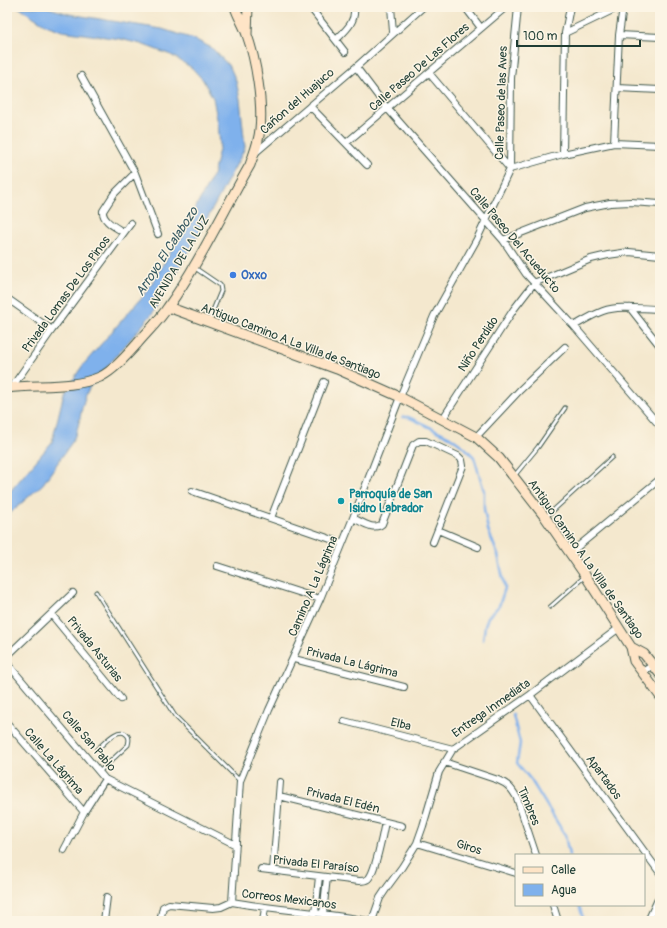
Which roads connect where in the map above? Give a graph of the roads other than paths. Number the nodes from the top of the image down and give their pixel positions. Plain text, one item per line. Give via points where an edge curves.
1 (235, 7) edge
2 (248, 7) edge
3 (310, 7) edge
4 (354, 7) edge
5 (391, 7) edge
6 (422, 7) edge
7 (464, 7) edge
8 (506, 7) edge
9 (518, 7) edge
10 (570, 7) edge
11 (619, 7) edge
12 (623, 7) edge
13 (481, 28) junction
14 (393, 32) junction
15 (565, 33) junction
16 (247, 35) junction
17 (619, 36) junction
18 (660, 37) edge
19 (336, 40) junction
20 (345, 52) dead end
21 (356, 67) junction
22 (429, 73) junction
23 (81, 76) dead end
24 (617, 88) junction
25 (660, 90) edge
26 (310, 106) junction
27 (388, 108) junction
28 (346, 143) junction
29 (614, 143) junction
30 (660, 145) edge
31 (254, 154) junction
32 (563, 154) junction
33 (367, 165) dead end
34 (510, 170) junction
35 (135, 173) junction
36 (660, 204) edge
37 (485, 219) junction
38 (131, 223) dead end
39 (123, 232) junction
40 (158, 234) dead end
41 (503, 240) junction
42 (660, 255) edge
43 (193, 267) junction
44 (534, 283) junction
45 (8, 299) edge
46 (168, 307) junction
47 (630, 308) junction
48 (660, 309) edge
49 (208, 322) junction
50 (574, 326) junction
51 (52, 330) junction
52 (660, 346) edge
53 (564, 347) dead end
54 (324, 382) dead end
55 (10, 388) edge
56 (400, 397) junction
57 (565, 408) dead end
58 (442, 420) junction
59 (660, 426) edge
60 (476, 437) junction
61 (612, 457) dead end
62 (514, 476) junction
63 (660, 479) edge
64 (192, 491) dead end
65 (545, 517) junction
66 (271, 518) junction
67 (353, 518) junction
68 (438, 530) junction
69 (433, 542) dead end
70 (342, 543) junction
71 (478, 547) dead end
72 (570, 553) junction
73 (217, 566) dead end
74 (585, 575) junction
75 (96, 592) dead end
76 (73, 594) dead end
77 (320, 599) junction
78 (550, 607) dead end
79 (52, 614) junction
80 (619, 628) junction
81 (631, 647) junction
82 (7, 656) edge
83 (294, 659) junction
84 (7, 663) edge
85 (656, 663) edge
86 (642, 672) junction
87 (660, 674) edge
88 (657, 686) edge
89 (404, 687) dead end
90 (530, 695) junction
91 (660, 696) edge
92 (121, 699) dead end
93 (344, 721) dead end
94 (8, 725) edge
95 (97, 749) dead end
96 (453, 749) junction
97 (444, 762) junction
98 (99, 772) junction
99 (105, 779) junction
100 (240, 781) junction
101 (280, 782) dead end
102 (279, 796) junction
103 (84, 812) junction
104 (385, 822) junction
105 (402, 826) dead end
106 (417, 843) junction
107 (236, 845) junction
108 (64, 850) dead end
109 (536, 854) edge
110 (261, 869) dead end
111 (273, 870) junction
112 (515, 873) edge
113 (660, 873) edge
114 (319, 877) junction
115 (327, 877) junction
116 (660, 895) edge
117 (107, 897) dead end
118 (230, 903) junction
119 (553, 906) edge
120 (265, 908) junction
121 (315, 913) junction
122 (323, 914) junction
123 (358, 920) edge
124 (104, 921) edge
125 (160, 921) edge
126 (264, 921) edge
127 (368, 921) edge
128 (372, 921) edge
129 (558, 921) edge
130 (648, 921) edge

1 - 16 street
2 - 16 street
3 - 19 street
4 - 19 street via 351,24
5 - 14 street
6 - 14 street, Cañon del Huajuco
7 - 13 street
8 - 13 street, Calle Paseo De Las Flores
9 - 34 street, Calle Paseo de las Aves via 511,78
10 - 15 street
11 - 15 street
12 - 17 street
13 - 22 street, Calle Paseo De Las Flores
14 - 21 street, Cañon del Huajuco
15 - 32 street
16 - 31 street, AVENIDA DE LA LUZ via 258,84 260,112 260,130
17 - 18 street
17 - 24 street
19 - 20 street
21 - 26 street, Cañon del Huajuco
21 - 27 street, Calle Paseo Del Acueducto
22 - 27 street, Calle Paseo De Las Flores
22 - 34 street, Calle Paseo de las Aves
23 - 35 street
24 - 25 street
24 - 29 street
26 - 28 street
26 - 31 street, Cañon del Huajuco
27 - 28 street, Calle Paseo De Las Flores
27 - 37 street, Calle Paseo Del Acueducto
28 - 33 street
29 - 30 street
29 - 32 street
31 - 43 street, AVENIDA DE LA LUZ
32 - 34 street
34 - 37 street, Camino A La Lágrima
35 - 39 street, Privada Lomas De Los Pinos via 114,194 102,214
35 - 40 street
36 - 41 street via 617,202 585,208
37 - 41 street, Calle Paseo Del Acueducto
37 - 56 street, Camino A La Lágrima via 477,239 434,316
38 - 39 street, Privada Lomas De Los Pinos
39 - 51 street, Privada Lomas De Los Pinos
41 - 44 street, Calle Paseo Del Acueducto
42 - 44 street via 629,252 608,254
43 - 46 street, AVENIDA DE LA LUZ
43 - 49 lane via 221,287
44 - 50 street, Calle Paseo Del Acueducto
44 - 58 street, Niño Perdido via 514,309
45 - 51 street
46 - 49 street, Antiguo Camino A La Villa de Santiago
46 - 55 street, AVENIDA DE LA LUZ via 118,364 101,376 74,383
47 - 48 street
47 - 50 street via 604,311
47 - 52 street
49 - 56 street, Antiguo Camino A La Villa de Santiago via 337,369
50 - 59 street, Calle Paseo Del Acueducto
51 - 55 street, Privada Lomas De Los Pinos
53 - 60 street
54 - 66 street
56 - 58 street, Antiguo Camino A La Villa de Santiago
56 - 67 street, Camino A La Lágrima
57 - 62 lane
58 - 60 street, Antiguo Camino A La Villa de Santiago
60 - 62 street, Antiguo Camino A La Villa de Santiago
61 - 65 lane
62 - 65 street, Antiguo Camino A La Villa de Santiago
63 - 72 street
64 - 66 street
65 - 72 street, Antiguo Camino A La Villa de Santiago
66 - 70 street
67 - 68 street via 375,528 382,524 414,445 419,441 426,441 458,456 463,466
67 - 70 street, Camino A La Lágrima
68 - 69 street
68 - 71 street
70 - 77 street, Camino A La Lágrima
72 - 74 street, Antiguo Camino A La Villa de Santiago
73 - 77 street
74 - 78 lane
74 - 80 street, Antiguo Camino A La Villa de Santiago
75 - 100 lane via 175,716
76 - 79 street
77 - 83 street, Camino A La Lágrima
79 - 82 street
79 - 92 street, Privada Asturias
80 - 81 street, Antiguo Camino A La Villa de Santiago
80 - 90 street, Entrega Inmediata
81 - 85 street, Antiguo Camino A La Villa de Santiago
81 - 86 street via 634,661
83 - 89 street, Privada La Lágrima
83 - 100 street, Camino A La Lágrima via 269,710
84 - 98 street, Calle San Pablo
85 - 86 street
85 - 87 street, Antiguo Camino A La Villa de Santiago
86 - 88 street
88 - 91 street
90 - 96 street, Entrega Inmediata
90 - 113 street, Apartados
93 - 96 street, Elba
94 - 103 street, Calle La Lágrima
95 - 98 lane via 120,732 128,736 130,741
96 - 97 street, Entrega Inmediata
97 - 106 street, Entrega Inmediata
97 - 109 street, Timbres via 507,784 517,798
98 - 99 street, Calle San Pablo
99 - 103 street
99 - 107 street, Calle San Pablo
100 - 107 street, Camino A La Lágrima
101 - 102 street
102 - 104 street, Privada El Edén
102 - 111 street
103 - 108 street
104 - 105 street, Privada El Edén
104 - 115 street, Privada El Paraíso via 373,870 368,878 359,881
106 - 112 street, Giros
106 - 128 street, Entrega Inmediata via 380,898
107 - 118 street, Camino A La Lágrima
110 - 111 street, Privada El Paraíso
111 - 114 street, Privada El Paraíso
114 - 115 street, Privada El Paraíso
114 - 121 street
115 - 122 street
116 - 130 street
117 - 124 street
118 - 120 street, Correos Mexicanos
118 - 125 street via 213,908 166,905 161,912
119 - 129 street
120 - 121 street, Correos Mexicanos
120 - 126 street
121 - 122 street, Correos Mexicanos
122 - 123 street, Correos Mexicanos
123 - 127 street, Correos Mexicanos

